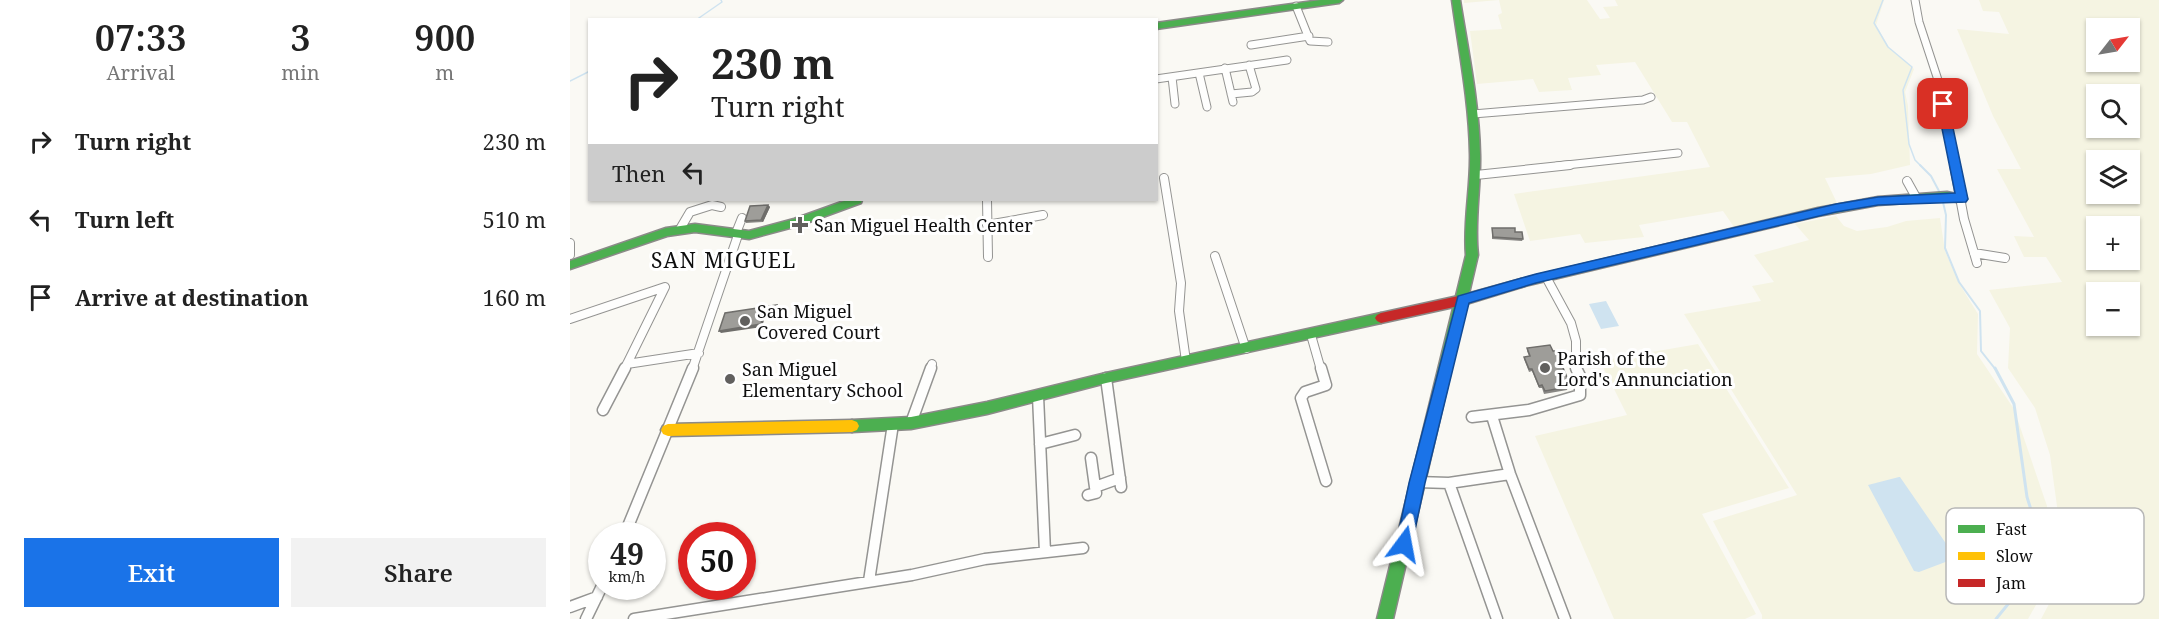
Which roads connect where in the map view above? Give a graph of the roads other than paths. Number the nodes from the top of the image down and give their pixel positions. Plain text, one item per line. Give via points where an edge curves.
1 (1339, 0) edge
2 (1456, 0) edge
3 (1915, 0) edge
4 (1310, 2) edge
5 (1296, 6) junction
6 (1158, 26) edge
7 (1309, 36) junction
8 (1328, 42) dead end
9 (1251, 45) dead end
10 (1287, 60) dead end
11 (1250, 65) junction
12 (1225, 68) junction
13 (1199, 73) junction
14 (1172, 76) junction
15 (1158, 79) edge
16 (1231, 94) junction
17 (1651, 97) dead end
18 (1233, 102) dead end
19 (1175, 104) dead end
20 (1207, 107) dead end
21 (1473, 114) junction
22 (1678, 153) dead end
23 (1476, 175) junction
24 (1164, 178) dead end
25 (1907, 181) dead end
26 (1962, 199) junction
27 (1917, 200) junction
28 (854, 201) edge
29 (987, 201) edge
30 (721, 207) dead end
31 (1042, 215) dead end
32 (742, 218) dead end
33 (987, 225) junction
34 (680, 229) junction
35 (737, 234) junction
36 (570, 243) edge
37 (1974, 253) junction
38 (759, 254) dead end
39 (570, 255) edge
40 (988, 256) dead end
41 (1215, 256) dead end
42 (732, 257) junction
43 (2006, 258) dead end
44 (1977, 263) dead end
45 (570, 265) edge
46 (1546, 277) junction
47 (1463, 300) junction
48 (570, 319) edge
49 (1311, 335) junction
50 (1246, 349) junction
51 (699, 353) junction
52 (1186, 360) junction
53 (627, 364) junction
54 (932, 364) dead end
55 (1106, 378) junction
56 (1038, 396) junction
57 (603, 410) dead end
58 (1492, 416) junction
59 (1472, 417) dead end
60 (911, 423) junction
61 (893, 424) junction
62 (668, 430) junction
63 (1075, 435) dead end
64 (1040, 444) junction
65 (1091, 458) dead end
66 (1510, 474) junction
67 (1326, 481) dead end
68 (1417, 483) junction
69 (1449, 483) junction
70 (1095, 487) junction
71 (1088, 495) dead end
72 (630, 522) edge
73 (1083, 548) dead end
74 (1045, 552) junction
75 (868, 581) junction
76 (588, 598) edge
77 (596, 600) edge
78 (570, 607) edge
79 (586, 619) edge
80 (634, 619) edge
81 (1385, 619) edge
82 (1497, 619) edge
83 (1566, 619) edge

1 - 4 street
2 - 21 street
3 - 26 street via 1921,33 1939,81
4 - 5 street
5 - 6 street
5 - 7 street
7 - 8 street via 1311,41
7 - 9 street
10 - 11 street
11 - 12 street
11 - 16 street via 1256,89
12 - 13 street
12 - 16 street
13 - 14 street
13 - 20 street
14 - 15 street
14 - 19 street
16 - 18 street
17 - 21 street
21 - 23 street
22 - 23 street
23 - 47 street via 1470,241 1473,255
24 - 52 street via 1181,283 1179,310
25 - 27 street
26 - 27 street via 1947,196
26 - 37 street
27 - 46 street via 1878,201 1818,212
28 - 35 street via 760,233
29 - 33 street
30 - 34 street via 712,205 693,211
31 - 33 street
32 - 35 street
33 - 40 street
34 - 35 street via 703,228
34 - 45 street
35 - 42 street
36 - 39 street
37 - 43 street
37 - 44 street
38 - 42 street
41 - 50 street
42 - 51 street
46 - 47 street
46 - 58 street via 1571,323 1580,394 1530,410
47 - 49 street
47 - 68 street
48 - 53 street via 665,287
49 - 50 street
49 - 67 street via 1326,385 1305,392 1301,398
50 - 52 street
51 - 53 street
51 - 62 street
52 - 55 street
53 - 57 street
54 - 60 street
55 - 56 street
55 - 70 street via 1121,482
56 - 60 street
56 - 64 street
58 - 59 street
58 - 66 street
60 - 61 street
61 - 62 street
61 - 75 street
62 - 72 street
63 - 64 street
64 - 74 street
65 - 70 street
66 - 69 street
66 - 83 street
68 - 69 street
68 - 81 street
69 - 82 street
70 - 71 street via 1096,493
73 - 74 street
74 - 75 street
75 - 80 street
76 - 78 street
77 - 79 street

